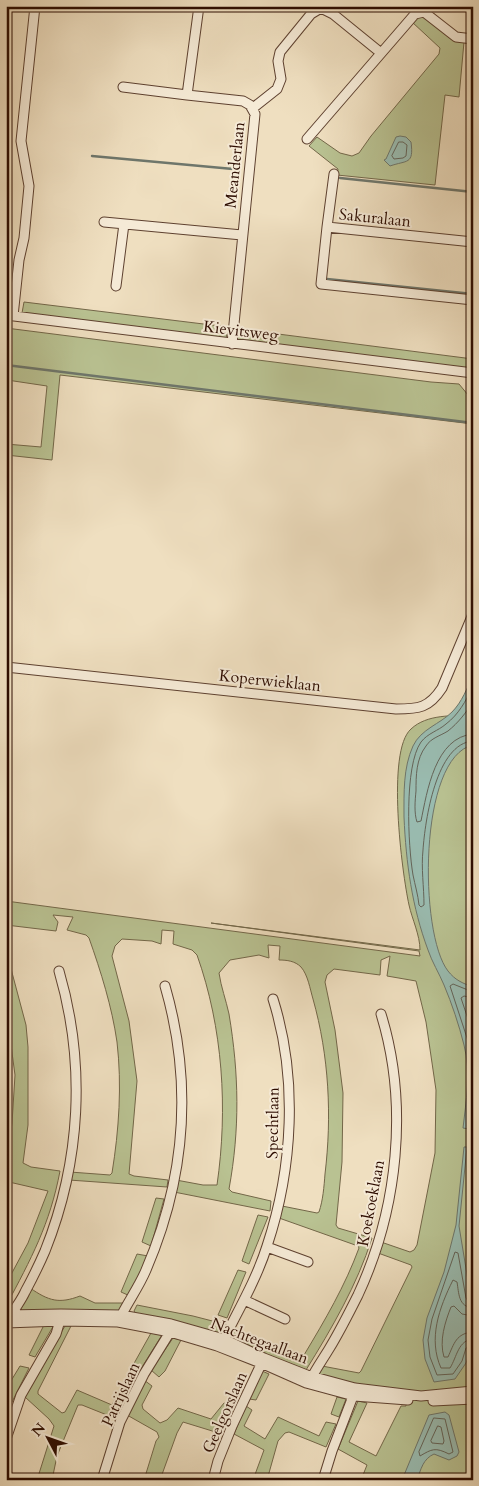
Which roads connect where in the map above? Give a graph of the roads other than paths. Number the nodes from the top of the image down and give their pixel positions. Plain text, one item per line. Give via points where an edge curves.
1 (35, 6) edge
2 (199, 6) edge
3 (328, 8) edge
4 (424, 9) edge
5 (473, 39) edge
6 (381, 53) junction
7 (123, 87) dead end
8 (187, 95) junction
9 (253, 108) junction
10 (307, 139) dead end
11 (334, 174) dead end
12 (104, 222) dead end
13 (124, 224) junction
14 (327, 227) junction
15 (242, 235) junction
16 (473, 242) edge
17 (116, 286) dead end
18 (473, 300) edge
19 (9, 316) edge
20 (232, 344) junction
21 (473, 373) edge
22 (473, 614) edge
23 (6, 667) edge
24 (59, 971) dead end
25 (165, 986) dead end
26 (273, 999) dead end
27 (381, 1014) dead end
28 (267, 1247) junction
29 (308, 1262) dead end
30 (244, 1300) junction
31 (61, 1318) junction
32 (8, 1319) edge
33 (119, 1319) junction
34 (286, 1319) dead end
35 (170, 1328) junction
36 (224, 1339) junction
37 (217, 1346) junction
38 (264, 1361) junction
39 (311, 1380) junction
40 (473, 1391) edge
41 (354, 1392) junction
42 (473, 1398) edge
43 (6, 1439) edge
44 (102, 1480) edge
45 (213, 1480) edge
46 (323, 1480) edge

1 - 19 street via 21,141 29,186 24,238
2 - 8 street
3 - 6 street
3 - 9 street via 311,14 280,52 277,89
4 - 5 street via 456,37
4 - 6 street via 415,14
6 - 10 street
7 - 8 street, Meanderlaan
8 - 9 street, Meanderlaan via 243,101
9 - 15 street, Meanderlaan via 255,117
11 - 14 street, Sakuralaan
12 - 13 street
13 - 15 street
13 - 17 street
14 - 16 street, Sakuralaan
14 - 18 street via 321,284
15 - 20 street, Meanderlaan
19 - 20 street, Kievitsweg
20 - 21 street, Kievitsweg
22 - 23 street, Koperwieklaan via 436,698 416,709
24 - 32 street via 69,1008 76,1058 73,1149 63,1196 47,1245 25,1293
25 - 33 street via 180,1051 183,1095 181,1144 172,1191 146,1271
26 - 28 street, Spechtlaan via 286,1058 288,1151
27 - 39 street, Koekoeklaan via 392,1062 397,1129 388,1204 368,1275
28 - 29 street
28 - 30 street, Spechtlaan
30 - 34 street
30 - 36 street, Spechtlaan
31 - 32 street, Nachtegaallaan
31 - 33 street, Nachtegaallaan
31 - 43 street via 56,1334 22,1395
33 - 35 street, Nachtegaallaan
35 - 36 street, Nachtegaallaan
35 - 37 street, Nachtegaallaan
35 - 44 street, Patrijslaan via 120,1422
36 - 37 street, Spechtlaan
36 - 38 street, Nachtegaallaan
37 - 38 street, Nachtegaallaan
38 - 39 street, Nachtegaallaan
38 - 45 street, Geelgorslaan via 232,1426
39 - 41 street, Nachtegaallaan
40 - 41 street, Nachtegaallaan via 420,1396
41 - 42 street, Nachtegaallaan via 420,1401
41 - 46 street

